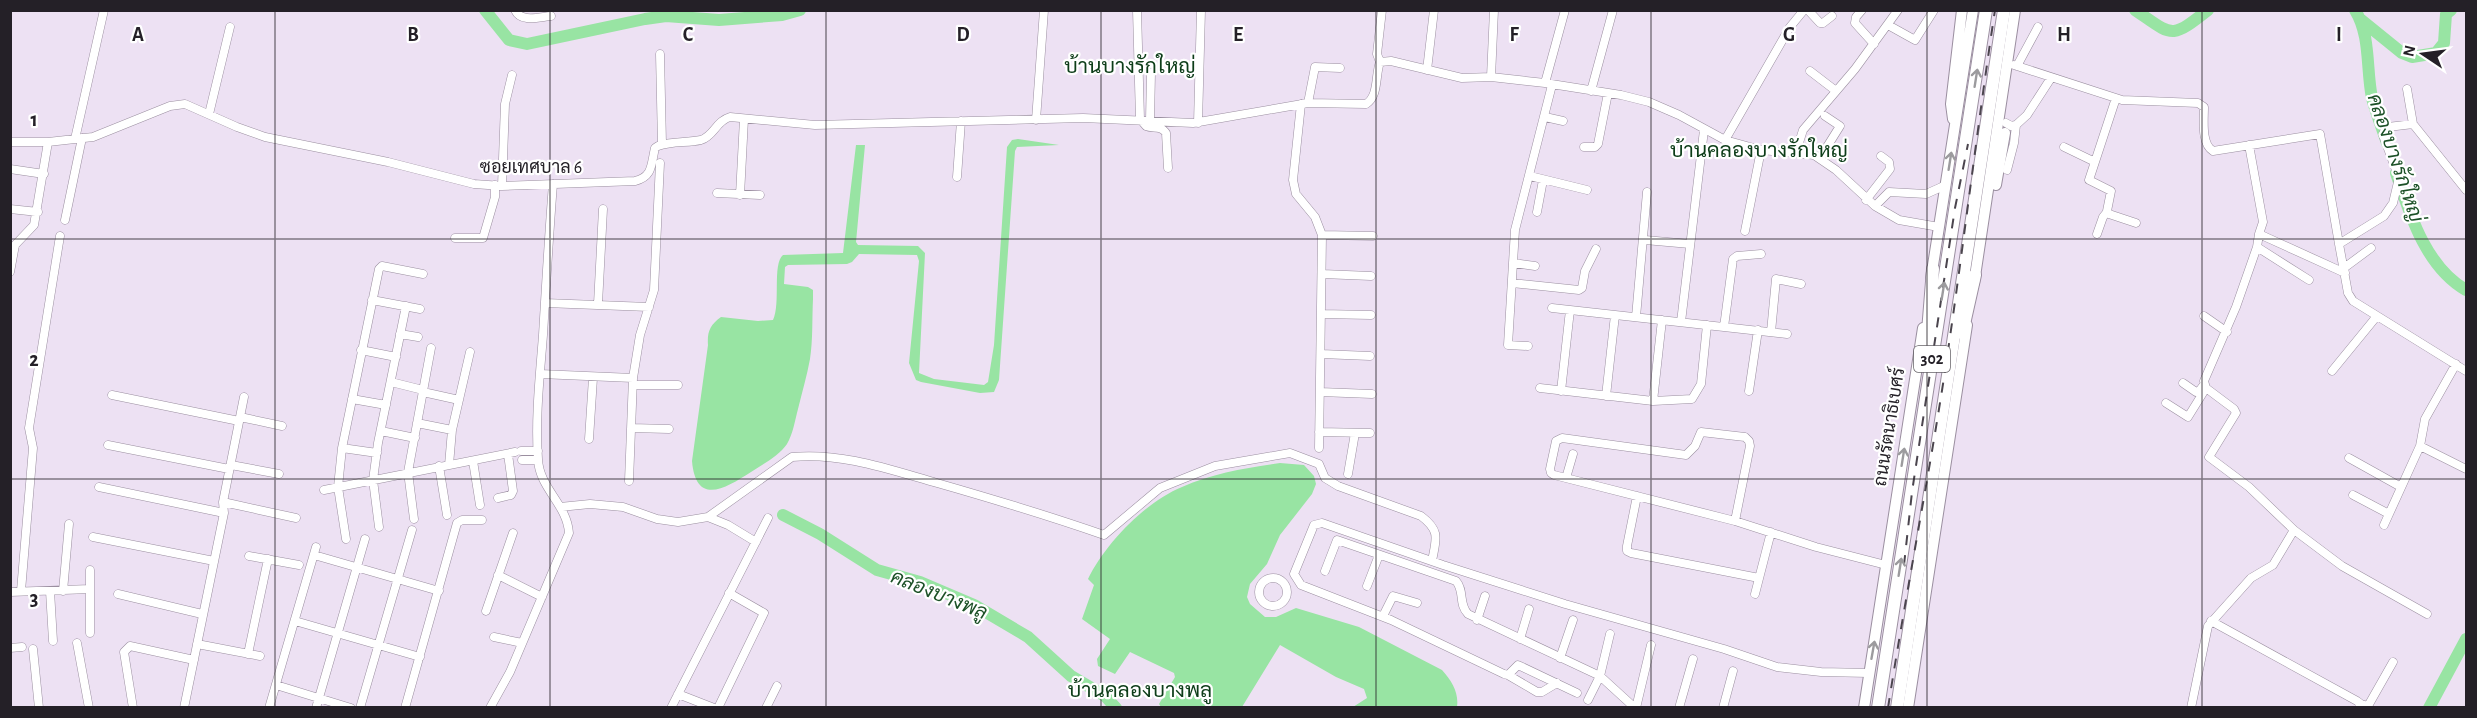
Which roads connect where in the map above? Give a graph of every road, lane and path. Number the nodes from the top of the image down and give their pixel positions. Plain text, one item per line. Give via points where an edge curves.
1 (104, 10) edge
2 (515, 10) edge
3 (1044, 10) edge
4 (1137, 10) edge
5 (1201, 10) edge
6 (1382, 10) edge
7 (1434, 10) edge
8 (1494, 10) edge
9 (1565, 10) edge
10 (1613, 10) edge
11 (1806, 10) edge
12 (1862, 10) edge
13 (1898, 10) edge
14 (1934, 10) edge
15 (1962, 10) edge
16 (1973, 10) edge
17 (1986, 10) edge
18 (2004, 10) edge
19 (2015, 10) edge
20 (2021, 10) edge
21 (551, 16) dead end
22 (1832, 16) dead end
23 (1888, 25) junction
24 (230, 27) dead end
25 (2038, 27) dead end
26 (1874, 44) junction
27 (660, 54) dead end
28 (1380, 62) junction
29 (2015, 66) junction
30 (1340, 68) dead end
31 (1427, 70) junction
32 (1810, 71) dead end
33 (1152, 73) dead end
34 (512, 75) dead end
35 (1491, 78) junction
36 (2051, 78) junction
37 (1549, 84) junction
38 (2407, 89) dead end
39 (1591, 91) junction
40 (1836, 91) junction
41 (1608, 93) junction
42 (2116, 98) junction
43 (1304, 103) junction
44 (209, 114) junction
45 (1825, 116) dead end
46 (1545, 117) junction
47 (744, 119) junction
48 (1140, 119) junction
49 (1036, 120) junction
50 (1150, 120) junction
51 (961, 121) junction
52 (1563, 121) dead end
53 (1198, 123) junction
54 (2011, 124) junction
55 (2413, 124) junction
56 (1955, 128) junction
57 (1704, 130) junction
58 (78, 139) junction
59 (1725, 140) junction
60 (10, 142) edge
61 (48, 142) junction
62 (662, 144) junction
63 (2249, 145) junction
64 (1584, 147) dead end
65 (2064, 147) dead end
66 (1761, 150) junction
67 (1796, 152) junction
68 (1881, 156) dead end
69 (1820, 158) junction
70 (2093, 161) junction
71 (660, 163) dead end
72 (1168, 168) dead end
73 (10, 169) edge
74 (2007, 170) dead end
75 (44, 174) junction
76 (1530, 176) junction
77 (957, 177) dead end
78 (1543, 180) junction
79 (553, 184) junction
80 (498, 185) junction
81 (1946, 185) junction
82 (1587, 190) dead end
83 (2466, 190) edge
84 (1647, 192) dead end
85 (717, 193) dead end
86 (740, 195) junction
87 (760, 195) dead end
88 (1866, 200) junction
89 (1875, 206) junction
90 (10, 209) edge
91 (603, 209) dead end
92 (38, 212) junction
93 (1538, 212) dead end
94 (2107, 212) junction
95 (64, 220) dead end
96 (2136, 223) dead end
97 (1939, 227) junction
98 (1745, 231) dead end
99 (1982, 234) junction
100 (2097, 234) dead end
101 (2259, 234) junction
102 (1322, 235) junction
103 (60, 236) dead end
104 (1373, 236) dead end
105 (454, 238) dead end
106 (1645, 240) junction
107 (1690, 244) junction
108 (2339, 244) junction
109 (2257, 247) junction
110 (2371, 248) dead end
111 (1596, 249) dead end
112 (1761, 254) dead end
113 (1513, 263) junction
114 (1535, 266) dead end
115 (1933, 269) junction
116 (2344, 270) junction
117 (10, 272) edge
118 (423, 274) dead end
119 (1322, 274) junction
120 (1975, 275) junction
121 (1371, 276) dead end
122 (2309, 280) dead end
123 (1512, 283) junction
124 (1801, 284) dead end
125 (372, 300) junction
126 (545, 303) junction
127 (598, 304) junction
128 (406, 306) junction
129 (649, 307) junction
130 (1552, 308) dead end
131 (420, 309) dead end
132 (1570, 310) junction
133 (1321, 314) junction
134 (1371, 315) dead end
135 (1615, 315) junction
136 (2204, 316) dead end
137 (2377, 316) junction
138 (1636, 317) junction
139 (1662, 320) junction
140 (1681, 322) junction
141 (1707, 325) junction
142 (1725, 327) junction
143 (1758, 330) junction
144 (1771, 332) junction
145 (2227, 332) junction
146 (1787, 333) dead end
147 (400, 334) junction
148 (418, 337) dead end
149 (1528, 346) dead end
150 (431, 348) dead end
151 (362, 350) junction
152 (470, 352) dead end
153 (1321, 354) junction
154 (1370, 356) dead end
155 (396, 357) junction
156 (2463, 367) edge
157 (2332, 371) dead end
158 (540, 374) junction
159 (592, 378) junction
160 (633, 381) junction
161 (391, 382) junction
162 (2183, 383) dead end
163 (678, 385) dead end
164 (2205, 386) junction
165 (1540, 388) dead end
166 (423, 391) junction
167 (1561, 391) junction
168 (1320, 392) junction
169 (1749, 392) dead end
170 (1372, 394) dead end
171 (112, 395) dead end
172 (1606, 396) junction
173 (244, 397) dead end
174 (352, 399) junction
175 (459, 400) junction
176 (1653, 401) junction
177 (2166, 403) dead end
178 (386, 405) junction
179 (240, 419) junction
180 (417, 423) junction
181 (282, 426) dead end
182 (1922, 426) junction
183 (631, 428) junction
184 (1940, 428) junction
185 (669, 429) dead end
186 (452, 430) junction
187 (381, 431) junction
188 (1319, 432) junction
189 (1355, 433) junction
190 (1370, 433) dead end
191 (415, 438) junction
192 (589, 440) dead end
193 (108, 445) dead end
194 (2420, 446) junction
195 (342, 448) junction
196 (1319, 448) dead end
197 (377, 453) junction
198 (1573, 454) dead end
199 (538, 455) junction
200 (513, 456) junction
201 (2349, 458) dead end
202 (473, 461) junction
203 (449, 465) junction
204 (439, 466) junction
205 (230, 467) junction
206 (2466, 470) edge
207 (408, 472) junction
208 (279, 474) dead end
209 (1348, 474) dead end
210 (1566, 478) junction
211 (373, 480) junction
212 (629, 481) dead end
213 (99, 487) dead end
214 (2401, 487) junction
215 (338, 488) junction
216 (324, 490) dead end
217 (2353, 495) dead end
218 (1637, 496) junction
219 (498, 498) dead end
220 (223, 502) junction
221 (480, 505) dead end
222 (560, 507) junction
223 (224, 513) junction
224 (2389, 514) junction
225 (447, 515) dead end
226 (708, 516) junction
227 (296, 518) dead end
228 (768, 518) dead end
229 (414, 519) dead end
230 (482, 520) dead end
231 (1735, 521) junction
232 (69, 524) dead end
233 (2384, 525) dead end
234 (379, 526) dead end
235 (412, 530) dead end
236 (2294, 530) junction
237 (1771, 532) junction
238 (513, 533) dead end
239 (93, 537) dead end
240 (365, 538) dead end
241 (346, 539) dead end
242 (756, 542) junction
243 (1378, 555) junction
244 (249, 556) dead end
245 (268, 559) junction
246 (214, 561) junction
247 (1432, 561) junction
248 (299, 565) dead end
249 (1886, 565) junction
250 (357, 567) junction
251 (90, 570) dead end
252 (1325, 571) dead end
253 (498, 575) junction
254 (1295, 577) junction
255 (1759, 578) junction
256 (398, 579) junction
257 (1284, 584) dead end
258 (1367, 586) dead end
259 (90, 589) junction
260 (21, 591) junction
261 (50, 591) junction
262 (63, 591) junction
263 (439, 591) junction
264 (10, 592) edge
265 (729, 593) junction
266 (118, 594) dead end
267 (1755, 594) dead end
268 (542, 597) junction
269 (1485, 597) dead end
270 (1417, 603) dead end
271 (1529, 609) dead end
272 (486, 611) dead end
273 (202, 614) junction
274 (2427, 614) dead end
275 (1383, 616) junction
276 (1477, 620) junction
277 (1573, 620) dead end
278 (295, 621) junction
279 (2211, 621) junction
280 (90, 633) dead end
281 (337, 633) junction
282 (1610, 634) dead end
283 (494, 637) dead end
284 (1520, 639) junction
285 (53, 640) dead end
286 (77, 643) dead end
287 (522, 643) junction
288 (197, 644) junction
289 (378, 645) junction
290 (1652, 645) dead end
291 (22, 647) dead end
292 (10, 648) edge
293 (33, 649) dead end
294 (248, 654) junction
295 (260, 656) dead end
296 (420, 657) junction
297 (1560, 658) junction
298 (1693, 659) dead end
299 (194, 660) junction
300 (2393, 662) dead end
301 (1733, 672) dead end
302 (1869, 673) junction
303 (1508, 675) junction
304 (1600, 676) junction
305 (1557, 683) junction
306 (276, 685) junction
307 (777, 686) dead end
308 (1577, 693) dead end
309 (678, 694) junction
310 (319, 698) junction
311 (1588, 700) dead end
312 (2360, 706) edge
313 (39, 708) edge
314 (89, 708) edge
315 (133, 708) edge
316 (184, 708) edge
317 (270, 708) edge
318 (316, 708) edge
319 (351, 708) edge
320 (360, 708) edge
321 (405, 708) edge
322 (490, 708) edge
323 (671, 708) edge
324 (716, 708) edge
325 (766, 708) edge
326 (1635, 708) edge
327 (1679, 708) edge
328 (1723, 708) edge
329 (1864, 708) edge
330 (1878, 708) edge
331 (1897, 708) edge
332 (1908, 708) edge
333 (2191, 708) edge

1 - 58 street
2 - 21 street via 522,18
3 - 49 street
4 - 48 street
5 - 53 street
6 - 28 street via 1377,54
7 - 31 street
8 - 35 street
9 - 37 street
10 - 39 street
11 - 22 street via 1820,23
11 - 59 street via 1790,27
12 - 26 street via 1855,23
13 - 23 street
14 - 23 street via 1915,40
15 - 56 main road via 1951,104
16 - 56 main road, ถนนรัตนาธิเบศร์ / 302
182 -> 17 main road, ถนนรัตนาธิเบศร์ / 302
18 - 184 main road, 302
19 - 99 main road, 302
20 - 29 main road
23 - 26 street
24 - 44 street
25 - 29 street
26 - 40 street
27 - 62 street
28 - 31 street
28 - 43 street via 1375,91 1366,104
29 - 36 street
29 - 54 main road
30 - 43 street via 1315,68
31 - 35 street via 1462,78
32 - 40 street
33 - 50 street
34 - 80 street via 505,104
35 - 37 street
36 - 42 street
36 - 54 street via 2027,115
37 - 39 street
37 - 46 street
38 - 55 street
39 - 41 street
40 - 67 street via 1803,130
41 - 57 street via 1667,109
41 - 64 street via 1598,144
42 - 63 street via 2198,103 2204,107 2208,148 2214,151
42 - 70 street
43 - 53 street
43 - 102 street via 1294,189 1315,217
44 - 58 street, ซอยเทศบาล 6 via 184,104 170,106 104,133
44 - 80 street, ซอยเทศบาล 6 via 265,137 474,184
45 - 69 street via 1840,126
46 - 52 street
46 - 76 street
47 - 51 street via 815,124
47 - 62 street via 722,119 701,140
47 - 86 street
48 - 49 street
48 - 50 street
48 - 72 street via 1146,126 1164,129
49 - 51 street
50 - 53 street
51 - 77 street
54 - 74 street via 2014,143
54 - 99 main road via 1990,226
55 - 83 street
55 - 108 street via 2388,127 2384,132 2399,180 2393,203 2384,216
81 -> 56 main road, ถนนรัตนาธิเบศร์ / 302
57 - 59 street
57 - 107 street
58 - 61 street, ซอยเทศบาล 6
58 - 95 street
59 - 66 street
60 - 61 street, ซอยเทศบาล 6
61 - 75 street
62 - 79 street, ซอยเทศบาล 6 via 655,148 644,179
63 - 101 street via 2263,222
63 - 108 street via 2322,135
65 - 70 street
66 - 67 street
66 - 98 street
67 - 69 street
68 - 88 street via 1889,162 1890,169
69 - 88 street
70 - 94 street via 2089,180 2112,193
71 - 129 street via 654,290
73 - 75 street
75 - 92 street
76 - 78 street
76 - 113 street via 1515,230
78 - 82 street
78 - 93 street
79 - 80 street, ซอยเทศบาล 6
79 - 126 street
80 - 105 street via 483,238
81 - 89 street via 1926,194 1888,192
81 - 97 main road, ถนนรัตนาธิเบศร์ / 302
84 - 106 street
85 - 86 street
86 - 87 street
88 - 89 street
89 - 97 street via 1899,220
90 - 92 street
91 - 127 street
92 - 117 street via 34,225 15,245
94 - 96 street
94 - 100 street
97 - 115 main road, ถนนรัตนาธิเบศร์ / 302
99 - 120 main road, 302
101 - 109 street
101 - 116 street
102 - 104 street
102 - 119 street
103 - 260 street via 29,428 33,448
106 - 107 street
106 - 138 street
107 - 140 street
108 - 116 street
109 - 122 street
109 - 145 street
110 - 116 street
111 - 123 street via 1579,290
112 - 142 street via 1733,259
113 - 114 street
113 - 123 street
115 - 182 main road
249 -> 115 main road, ถนนรัตนาธิเบศร์ / 302
116 - 137 street via 2350,298
118 - 125 street via 380,267
119 - 121 street
119 - 133 street
120 - 184 main road
120 - 332 main road, 302
123 - 149 street via 1508,345
124 - 144 street via 1776,279
125 - 128 street
125 - 151 street
126 - 127 street
126 - 158 street
127 - 129 street
128 - 131 street
128 - 147 street
129 - 160 street
130 - 132 street
132 - 135 street
132 - 167 street
133 - 134 street
133 - 153 street
135 - 138 street
135 - 172 street
136 - 145 street
137 - 156 street
137 - 157 street
138 - 139 street
139 - 140 street
139 - 176 street
140 - 141 street
141 - 142 street
141 - 176 street via 1697,393 1692,399
142 - 143 street
143 - 144 street
143 - 169 street
144 - 146 street
145 - 164 street
147 - 148 street
147 - 155 street
150 - 166 street
151 - 155 street
151 - 174 street
152 - 175 street
153 - 154 street
153 - 168 street
155 - 161 street
156 - 194 street via 2425,419
158 - 159 street
158 - 199 street
159 - 160 street
159 - 192 street
160 - 163 street
160 - 183 street
161 - 166 street
161 - 178 street
162 - 164 street via 2199,392
164 - 177 street via 2188,417
164 - 236 street via 2236,413 2210,460 2249,487
165 - 167 street
166 - 175 street
166 - 180 street
167 - 172 street
168 - 170 street
168 - 188 street
171 - 179 street
172 - 176 street
173 - 179 street
174 - 178 street
174 - 195 street
175 - 186 street
178 - 187 street
179 - 181 street
179 - 205 street
180 - 186 street
180 - 191 street
330 -> 182 main road, ถนนรัตนาธิเบศร์ / 302
183 - 185 street
183 - 212 street
184 - 331 main road, 302
186 - 203 street
187 - 191 street
187 - 197 street
188 - 189 street
188 - 196 street
189 - 190 street
189 - 209 street
191 - 207 street
193 - 205 street
194 - 206 street
194 - 214 street
195 - 197 street
195 - 215 street
197 - 211 street
198 - 210 street
199 - 200 street
199 - 222 street via 542,480
200 - 202 street
200 - 219 street via 513,491
201 - 214 street
202 - 203 street
202 - 221 street
203 - 204 street
204 - 207 street
204 - 225 street
205 - 208 street
205 - 220 street
207 - 211 street
207 - 229 street
210 - 218 street
210 - 231 street via 1551,473 1558,438 1686,455 1701,432 1745,437 1750,446
211 - 215 street
211 - 234 street
213 - 223 street
214 - 224 street
215 - 216 street
215 - 241 street
217 - 224 street
218 - 231 street
218 - 255 street via 1627,546 1630,553
220 - 223 street
220 - 227 street
222 - 226 street via 624,507 678,522
222 - 268 street via 569,533
223 - 246 street
224 - 233 street
226 - 242 street
226 - 247 street via 792,457 809,455 888,469 1104,535 1160,488 1215,466 1290,453 1319,464 1325,478 1338,486 1421,516 1436,534
228 - 242 street
230 - 263 street via 458,523
231 - 237 street
232 - 262 street
235 - 256 street
236 - 274 street via 2342,566
236 - 279 street via 2273,565 2251,578
237 - 249 street
237 - 255 street
238 - 253 street
239 - 246 street
240 - 250 street
242 - 265 street
243 - 252 street via 1337,540
243 - 258 street
243 - 276 street via 1456,581 1464,610
244 - 245 street
245 - 248 street
245 - 294 street
246 - 273 street
247 - 254 street via 1317,522
247 - 302 street via 1777,667
302 -> 249 main road, ถนนรัตนาธิเบศร์ / 302
250 - 256 street
250 - 278 street via 315,551
250 - 281 street
251 - 259 street
253 - 268 street
253 - 272 street
254 - 257 street
254 - 275 street via 1301,585
255 - 267 street
256 - 263 street
256 - 289 street
259 - 262 street
259 - 280 street
260 - 261 street
260 - 264 street
261 - 262 street
261 - 285 street
263 - 296 street
265 - 309 street
265 - 324 street via 764,613
266 - 273 street
268 - 287 street
269 - 276 street
270 - 275 street via 1393,596
271 - 284 street
273 - 288 street
275 - 303 street
276 - 284 street
277 - 297 street
278 - 281 street
278 - 306 street
279 - 312 street
279 - 333 street
281 - 289 street
281 - 310 street
282 - 304 street
283 - 287 street
284 - 297 street
286 - 314 street
287 - 322 street
288 - 294 street
288 - 299 street
289 - 296 street
289 - 320 street
290 - 326 street
291 - 292 street
293 - 313 street
294 - 295 street
296 - 321 street
297 - 304 street
298 - 327 street
299 - 315 street via 126,648
299 - 316 street
300 - 312 street via 2368,706
301 - 328 street
302 - 329 main road, ถนนรัตนาธิเบศร์ / 302
303 - 305 street via 1537,692
303 - 305 street via 1518,665
304 - 311 street
304 - 326 street
305 - 308 street
306 - 310 street
306 - 317 street
307 - 325 street
309 - 323 street
309 - 324 street
310 - 318 street
310 - 319 street

